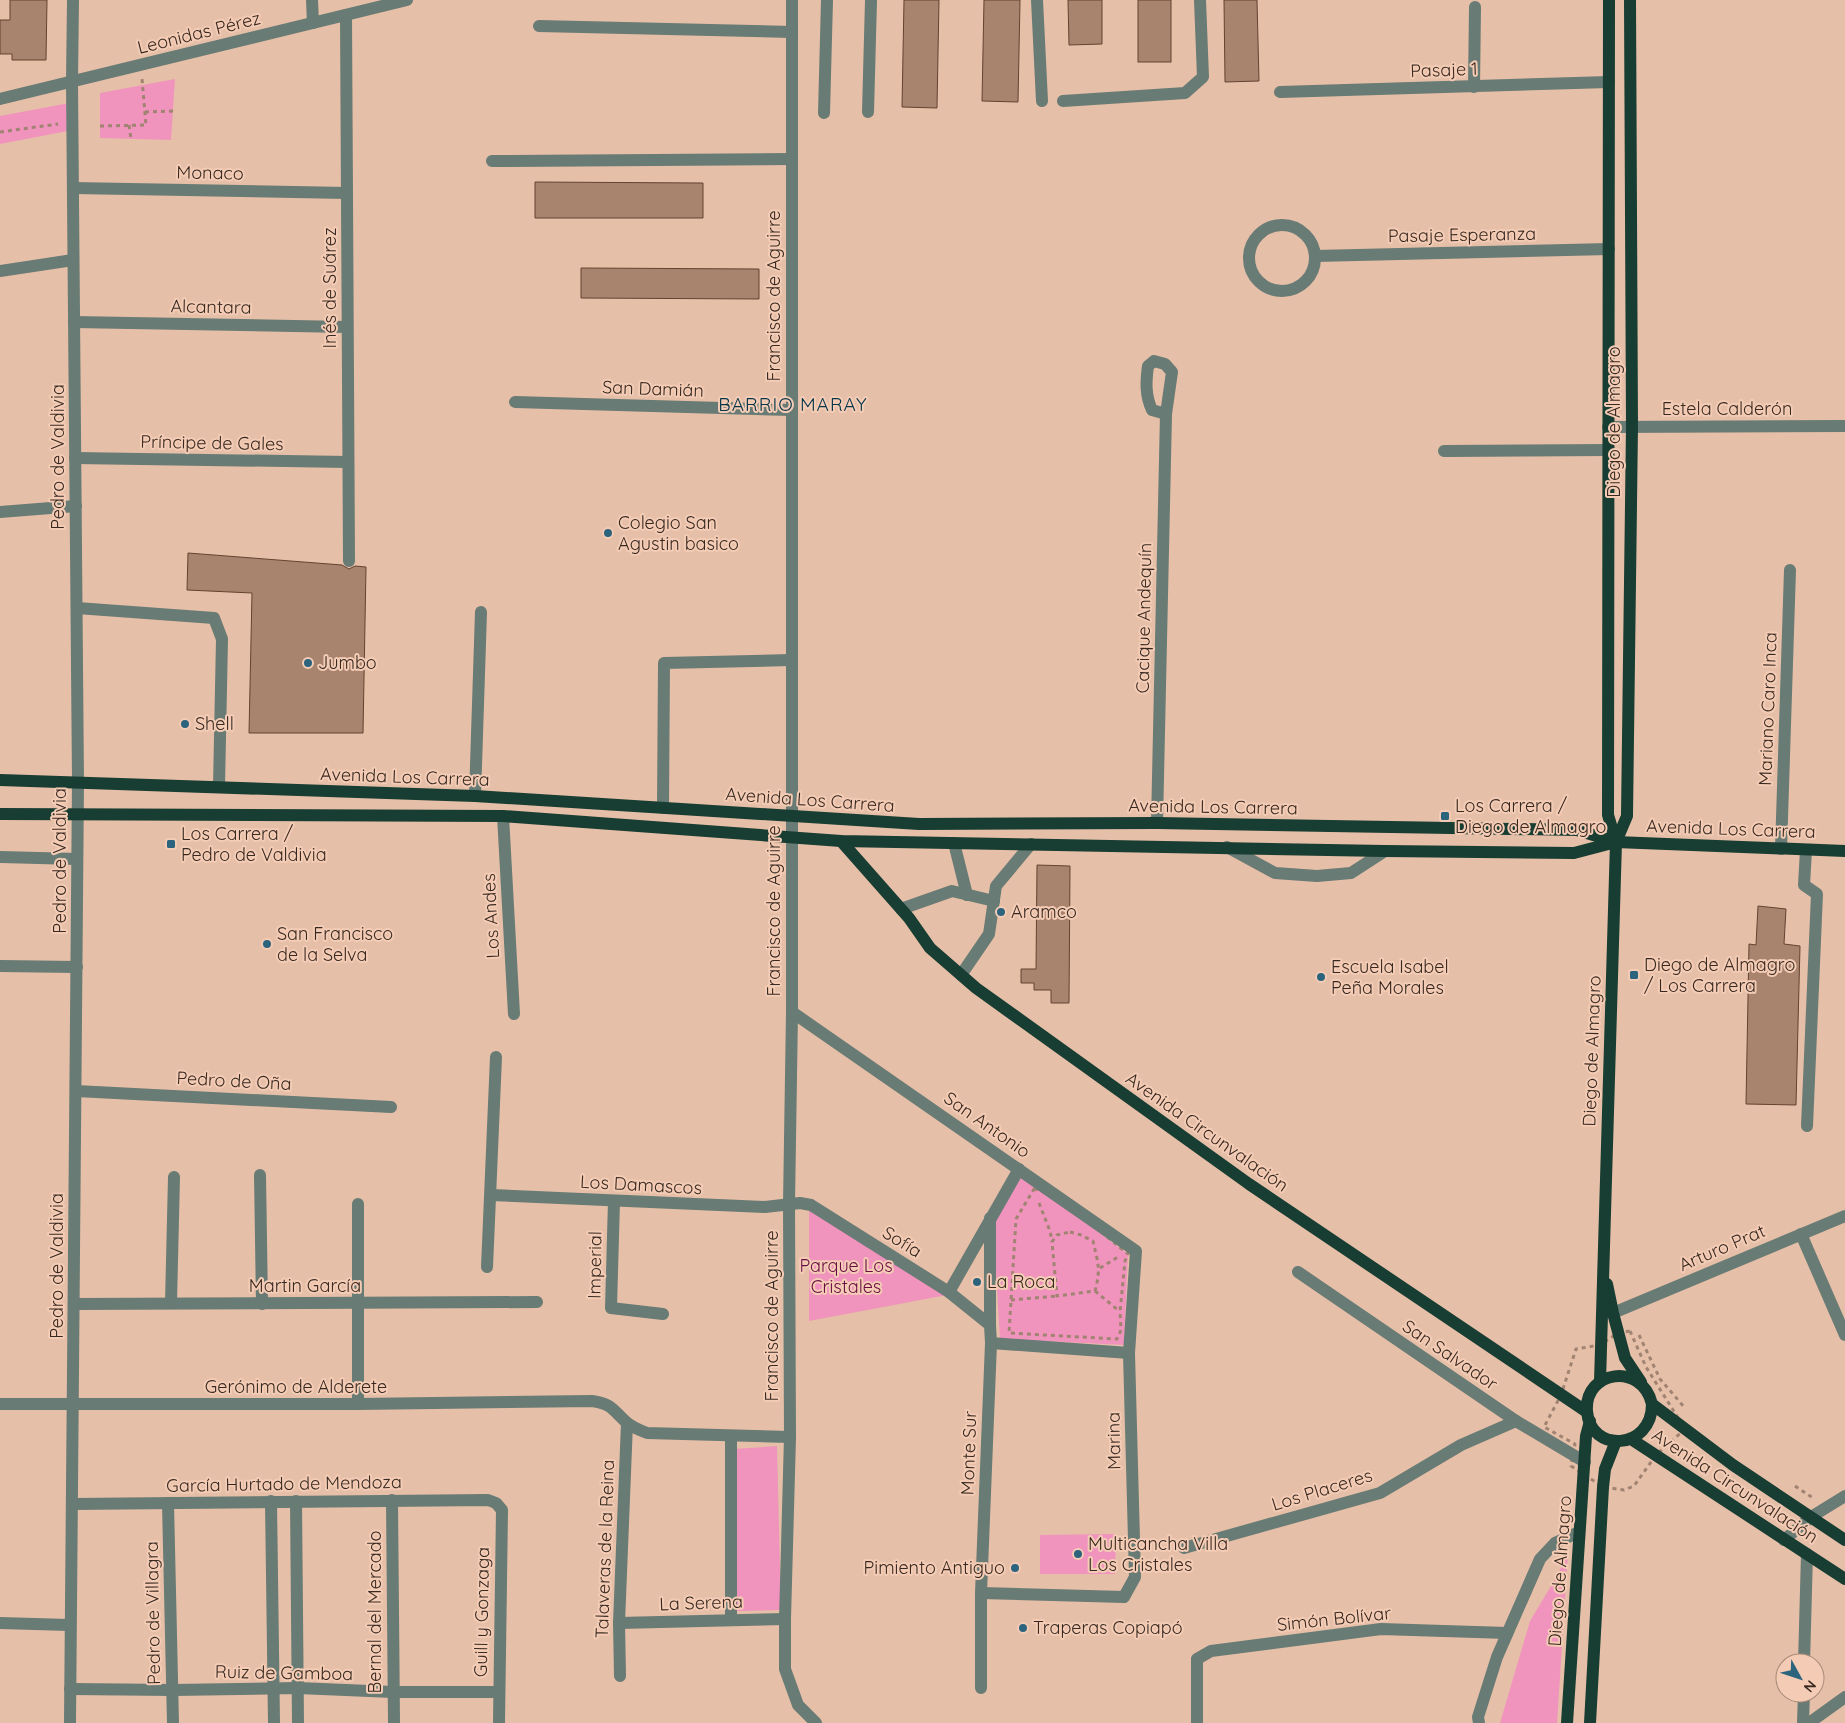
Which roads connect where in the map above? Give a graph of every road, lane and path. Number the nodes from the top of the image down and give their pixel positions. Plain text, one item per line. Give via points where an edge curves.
1 (73, 0) edge
2 (312, 0) edge
3 (407, 0) edge
4 (792, 0) edge
5 (827, 0) edge
6 (871, 0) edge
7 (1038, 0) edge
8 (1200, 0) edge
9 (1609, 0) edge
10 (1630, 0) edge
11 (1475, 8) dead end
12 (346, 15) junction
13 (313, 23) junction
14 (539, 26) dead end
15 (792, 32) junction
16 (141, 65) junction
17 (72, 82) junction
18 (1609, 82) junction
19 (1474, 87) junction
20 (1280, 92) dead end
21 (0, 99) edge
22 (1042, 101) dead end
23 (1063, 101) dead end
24 (173, 110) dead end
25 (145, 112) junction
26 (868, 112) dead end
27 (824, 113) dead end
28 (59, 124) dead end
29 (129, 125) junction
30 (100, 126) dead end
31 (0, 132) edge
32 (131, 139) dead end
33 (791, 159) junction
34 (492, 161) dead end
35 (73, 188) junction
36 (347, 193) junction
37 (1609, 249) junction
38 (1315, 256) junction
39 (73, 260) junction
40 (0, 271) edge
41 (74, 322) junction
42 (347, 326) junction
43 (514, 402) dead end
44 (791, 410) junction
45 (1166, 414) dead end
46 (1632, 426) junction
47 (1845, 426) edge
48 (1608, 427) junction
49 (1608, 450) junction
50 (1444, 452) dead end
51 (75, 458) junction
52 (348, 462) junction
53 (76, 506) junction
54 (0, 512) edge
55 (349, 561) dead end
56 (1790, 570) dead end
57 (77, 608) junction
58 (481, 612) dead end
59 (791, 660) junction
60 (0, 780) edge
61 (78, 782) junction
62 (219, 787) junction
63 (475, 796) junction
64 (662, 808) junction
65 (0, 814) edge
66 (78, 814) junction
67 (503, 816) junction
68 (791, 816) junction
69 (1157, 823) junction
70 (792, 836) junction
71 (841, 841) junction
72 (1616, 842) junction
73 (954, 843) junction
74 (1031, 844) junction
75 (1227, 847) junction
76 (1781, 849) junction
77 (1806, 850) junction
78 (1385, 851) junction
79 (1845, 851) edge
80 (0, 857) edge
81 (77, 859) junction
82 (968, 895) junction
83 (994, 901) junction
84 (901, 909) junction
85 (0, 966) edge
86 (77, 967) junction
87 (961, 975) junction
88 (792, 1012) junction
89 (514, 1014) dead end
90 (496, 1057) dead end
91 (76, 1091) junction
92 (391, 1107) dead end
93 (1807, 1126) dead end
94 (1019, 1169) junction
95 (260, 1175) dead end
96 (174, 1177) dead end
97 (1038, 1190) junction
98 (491, 1195) junction
99 (614, 1201) junction
100 (358, 1204) dead end
101 (789, 1204) junction
102 (1845, 1216) edge
103 (990, 1218) junction
104 (1801, 1234) junction
105 (1052, 1242) junction
106 (1128, 1254) junction
107 (1603, 1262) junction
108 (487, 1267) dead end
109 (1100, 1268) junction
110 (1298, 1272) dead end
111 (1135, 1282) joint
112 (1095, 1291) junction
113 (949, 1292) junction
114 (1058, 1296) junction
115 (1011, 1300) junction
116 (537, 1302) dead end
117 (358, 1303) junction
118 (74, 1304) junction
119 (171, 1304) junction
120 (262, 1304) junction
121 (1120, 1312) junction
122 (1613, 1313) junction
123 (662, 1314) dead end
124 (990, 1326) junction
125 (1618, 1333) junction
126 (1639, 1335) dead end
127 (1845, 1335) edge
128 (991, 1343) junction
129 (1600, 1345) junction
130 (1129, 1353) junction
131 (1600, 1382) junction
132 (1646, 1388) junction
133 (1561, 1394) junction
134 (0, 1404) edge
135 (73, 1404) junction
136 (358, 1404) junction
137 (1652, 1404) junction
138 (1688, 1413) dead end
139 (1588, 1417) junction
140 (1516, 1421) junction
141 (626, 1422) junction
142 (1685, 1429) junction
143 (731, 1436) junction
144 (790, 1438) junction
145 (1631, 1439) junction
146 (1616, 1441) junction
147 (1656, 1455) junction
148 (1573, 1456) junction
149 (1585, 1462) junction
150 (1584, 1476) junction
151 (1794, 1485) dead end
152 (1603, 1487) junction
153 (1845, 1496) edge
154 (392, 1500) junction
155 (271, 1501) junction
156 (296, 1501) junction
157 (168, 1503) junction
158 (496, 1503) joint
159 (72, 1504) junction
160 (1827, 1507) junction
161 (1810, 1517) junction
162 (1579, 1532) junction
163 (1784, 1540) junction
164 (1845, 1540) edge
165 (1184, 1548) dead end
166 (1807, 1554) junction
167 (1845, 1579) edge
168 (981, 1592) junction
169 (731, 1619) junction
170 (785, 1619) junction
171 (619, 1622) junction
172 (0, 1623) edge
173 (70, 1625) junction
174 (1507, 1634) junction
175 (1804, 1653) edge
176 (620, 1676) dead end
177 (274, 1688) junction
178 (298, 1688) junction
179 (981, 1688) dead end
180 (70, 1689) junction
181 (173, 1690) junction
182 (393, 1692) junction
183 (498, 1692) junction
184 (1845, 1697) edge
185 (1804, 1703) edge
186 (70, 1723) edge
187 (173, 1723) edge
188 (274, 1723) edge
189 (298, 1723) edge
190 (394, 1723) edge
191 (499, 1723) edge
192 (816, 1723) edge
193 (1197, 1723) edge
194 (1478, 1723) edge
195 (1566, 1723) edge
196 (1590, 1723) edge
197 (1803, 1723) edge
198 (1809, 1723) edge

1 - 17 street, Pedro de Valdivia
2 - 13 street
3 - 12 street, Leonidas Pérez
4 - 15 street, Francisco de Aguirre
5 - 27 street
6 - 26 street
7 - 22 street
8 - 23 street via 1203,77 1185,93
9 - 18 main road, Diego de Almagro
10 - 46 main road, Diego de Almagro
11 - 19 street
12 - 13 street, Leonidas Pérez
12 - 36 street, Inés de Suárez
13 - 16 street, Leonidas Pérez
14 - 15 street
15 - 33 street, Francisco de Aguirre
16 - 17 street, Leonidas Pérez
16 - 25 path
17 - 21 street, Leonidas Pérez
17 - 35 street, Pedro de Valdivia
18 - 19 street, Pasaje 1
18 - 37 main road, Diego de Almagro
19 - 20 street, Pasaje 1
24 - 25 path
25 - 29 path via 146,124
28 - 31 path
29 - 30 path
29 - 32 path
33 - 34 street
33 - 44 street, Francisco de Aguirre
35 - 36 street, Monaco
35 - 39 street, Pedro de Valdivia
36 - 42 street, Inés de Suárez
37 - 38 street, Pasaje Esperanza
37 - 48 main road, Diego de Almagro
38 - 38 street via 1314,268 1308,279 1289,291 1269,289 1256,280 1249,266 1250,250 1257,236 1283,225 1295,227 1307,236
39 - 40 street
39 - 41 street, Pedro de Valdivia
41 - 42 street, Alcantara
41 - 51 street, Pedro de Valdivia
42 - 52 street, Inés de Suárez
43 - 44 street, San Damián
44 - 59 street, Francisco de Aguirre
45 - 69 street, Cacique Andequín
46 - 47 street, Estela Calderón
46 - 48 street, Estela Calderón
46 - 72 main road, Diego de Almagro via 1627,816
48 - 49 main road, Diego de Almagro
49 - 50 street
49 - 72 main road, Diego de Almagro via 1608,816
51 - 52 street, Príncipe de Gales
51 - 53 street, Pedro de Valdivia
52 - 55 street, Inés de Suárez
53 - 54 street
53 - 57 street, Pedro de Valdivia
56 - 76 street, Mariano Caro Inca
57 - 61 street, Pedro de Valdivia
57 - 62 street via 214,618 222,639
58 - 63 street
59 - 64 street via 664,663
59 - 68 street, Francisco de Aguirre
60 - 61 main road, Avenida Los Carrera
61 - 62 main road, Avenida Los Carrera
61 - 66 street, Pedro de Valdivia
62 - 63 main road, Avenida Los Carrera
63 - 64 main road, Avenida Los Carrera
64 - 68 main road, Avenida Los Carrera
65 - 66 main road, Avenida Los Carrera
66 - 67 main road, Avenida Los Carrera
66 - 81 street, Pedro de Valdivia
67 - 70 main road, Avenida Los Carrera
67 - 89 street, Los Andes
68 - 69 main road, Avenida Los Carrera via 919,824
68 - 70 street, Francisco de Aguirre
69 - 72 main road, Avenida Los Carrera via 1578,830
70 - 71 main road, Avenida Los Carrera
70 - 88 street, Francisco de Aguirre
71 - 73 main road, Avenida Los Carrera
71 - 84 main road, Avenida Circunvalación
72 - 76 main road, Avenida Los Carrera
72 - 78 main road, Avenida Los Carrera via 1574,853
72 - 107 main road, Diego de Almagro
73 - 74 main road, Avenida Los Carrera
73 - 82 street
74 - 75 main road, Avenida Los Carrera
74 - 83 street via 996,886
75 - 78 main road, Avenida Los Carrera
75 - 78 street via 1275,873 1317,876 1351,873
76 - 77 main road, Avenida Los Carrera
77 - 79 main road, Avenida Los Carrera
77 - 93 street via 1804,885 1817,894
80 - 81 street
81 - 86 street, Pedro de Valdivia
82 - 83 street
82 - 84 street via 952,891
83 - 87 street via 989,934
84 - 87 main road, Avenida Circunvalación via 930,948
85 - 86 street
86 - 91 street, Pedro de Valdivia
87 - 133 main road, Avenida Circunvalación via 1249,1184
88 - 94 street, San Antonio
88 - 101 street, Francisco de Aguirre
90 - 98 street
91 - 92 street, Pedro de Oña
91 - 118 street, Pedro de Valdivia
94 - 103 street
94 - 111 street, San Antonio via 1136,1251
95 - 120 street
96 - 119 street
97 - 105 path via 1040,1209
97 - 106 path via 1066,1206
97 - 115 path via 1034,1189 1016,1219
98 - 99 street, Los Damascos
98 - 108 street
99 - 101 street, Los Damascos via 765,1207
99 - 123 street, Imperial via 611,1308
100 - 117 street
101 - 113 street, Sofía via 811,1205
101 - 144 street, Francisco de Aguirre
102 - 104 street, Arturo Prat
103 - 113 street
103 - 124 street, Monte Sur
104 - 122 street, Arturo Prat
104 - 127 street
105 - 109 path via 1057,1235 1070,1232 1093,1241
105 - 114 path
106 - 109 path
106 - 121 path
107 - 122 main road, Diego de Almagro
107 - 129 main road, Diego de Almagro
109 - 112 path
110 - 140 street, San Salvador
111 - 130 street, Marina
112 - 114 path
112 - 121 path
113 - 124 street, Sofía
114 - 115 path
115 - 121 path via 1009,1333 1117,1339 1121,1330
116 - 117 street, Martin García
117 - 120 street, Martin García
117 - 136 street
118 - 119 street, Martin García
118 - 135 street, Pedro de Valdivia
119 - 120 street, Martin García
122 - 125 main road, Diego de Almagro
124 - 128 street, Monte Sur
125 - 129 path
125 - 132 main road, Diego de Almagro via 1625,1358
125 - 142 path via 1630,1331 1646,1367
126 - 138 path via 1660,1378
128 - 130 street
128 - 168 street, Monte Sur
129 - 131 main road, Diego de Almagro
129 - 133 path via 1576,1349
130 - 168 street, Marina via 1135,1577 1124,1596
131 - 132 main road via 1624,1376
131 - 139 main road via 1590,1396
132 - 137 main road, Avenida Circunvalación
133 - 139 main road, Avenida Circunvalación
133 - 148 path via 1544,1427 1575,1444
134 - 135 street, Gerónimo de Alderete
135 - 136 street, Gerónimo de Alderete
135 - 159 street, Pedro de Valdivia
136 - 141 street, Gerónimo de Alderete via 592,1401 614,1409
137 - 142 main road, Avenida Circunvalación
137 - 145 main road, Avenida Circunvalación via 1645,1429
139 - 146 main road, Avenida Circunvalación via 1600,1435
139 - 149 main road, Diego de Almagro
140 - 148 street, San Salvador
140 - 165 street, Los Placeres via 1461,1445 1380,1493
141 - 143 street via 647,1433
141 - 171 street, Talaveras de la Reina
142 - 147 path
142 - 161 main road, Avenida Circunvalación
143 - 144 street
143 - 169 street
144 - 170 street, Francisco de Aguirre
145 - 146 main road, Avenida Circunvalación
145 - 147 main road, Avenida Circunvalación
146 - 152 main road via 1605,1469
147 - 152 path via 1634,1486 1624,1490
147 - 163 main road, Avenida Circunvalación
148 - 149 street, San Salvador
148 - 150 path via 1572,1466
149 - 150 main road, Diego de Almagro
150 - 152 path
150 - 162 main road, Diego de Almagro
151 - 160 path
152 - 196 main road
153 - 160 street
154 - 156 street, García Hurtado de Mendoza
154 - 158 street, García Hurtado de Mendoza via 488,1500
154 - 182 street, Bernal del Mercado
155 - 156 street, García Hurtado de Mendoza
155 - 157 street, García Hurtado de Mendoza
155 - 177 street
156 - 178 street
157 - 159 street, García Hurtado de Mendoza
157 - 181 street, Pedro de Villagra
158 - 183 street, Guill y Gonzaga via 502,1510
159 - 173 street, Pedro de Valdivia
160 - 161 street
161 - 163 street
161 - 164 main road, Avenida Circunvalación
162 - 174 street via 1562,1538 1547,1550
162 - 195 main road, Diego de Almagro
163 - 166 main road, Avenida Circunvalación
166 - 167 main road, Avenida Circunvalación
166 - 175 street
168 - 179 street, Monte Sur
169 - 170 street, La Serena
169 - 171 street, La Serena
170 - 192 street, Francisco de Aguirre via 785,1669 798,1705
171 - 176 street, Talaveras de la Reina
172 - 173 street
173 - 180 street, Pedro de Valdivia
174 - 193 street, Simón Bolívar via 1381,1629 1211,1651 1197,1660
174 - 194 street
177 - 178 street, Ruiz de Gamboa
177 - 181 street, Ruiz de Gamboa
177 - 188 street
178 - 182 street, Ruiz de Gamboa
178 - 189 street
180 - 181 street, Ruiz de Gamboa
180 - 186 street, Pedro de Valdivia
181 - 187 street, Pedro de Villagra
182 - 183 street, Ruiz de Gamboa
182 - 190 street, Bernal del Mercado
183 - 191 street, Guill y Gonzaga
184 - 198 street
185 - 197 street

